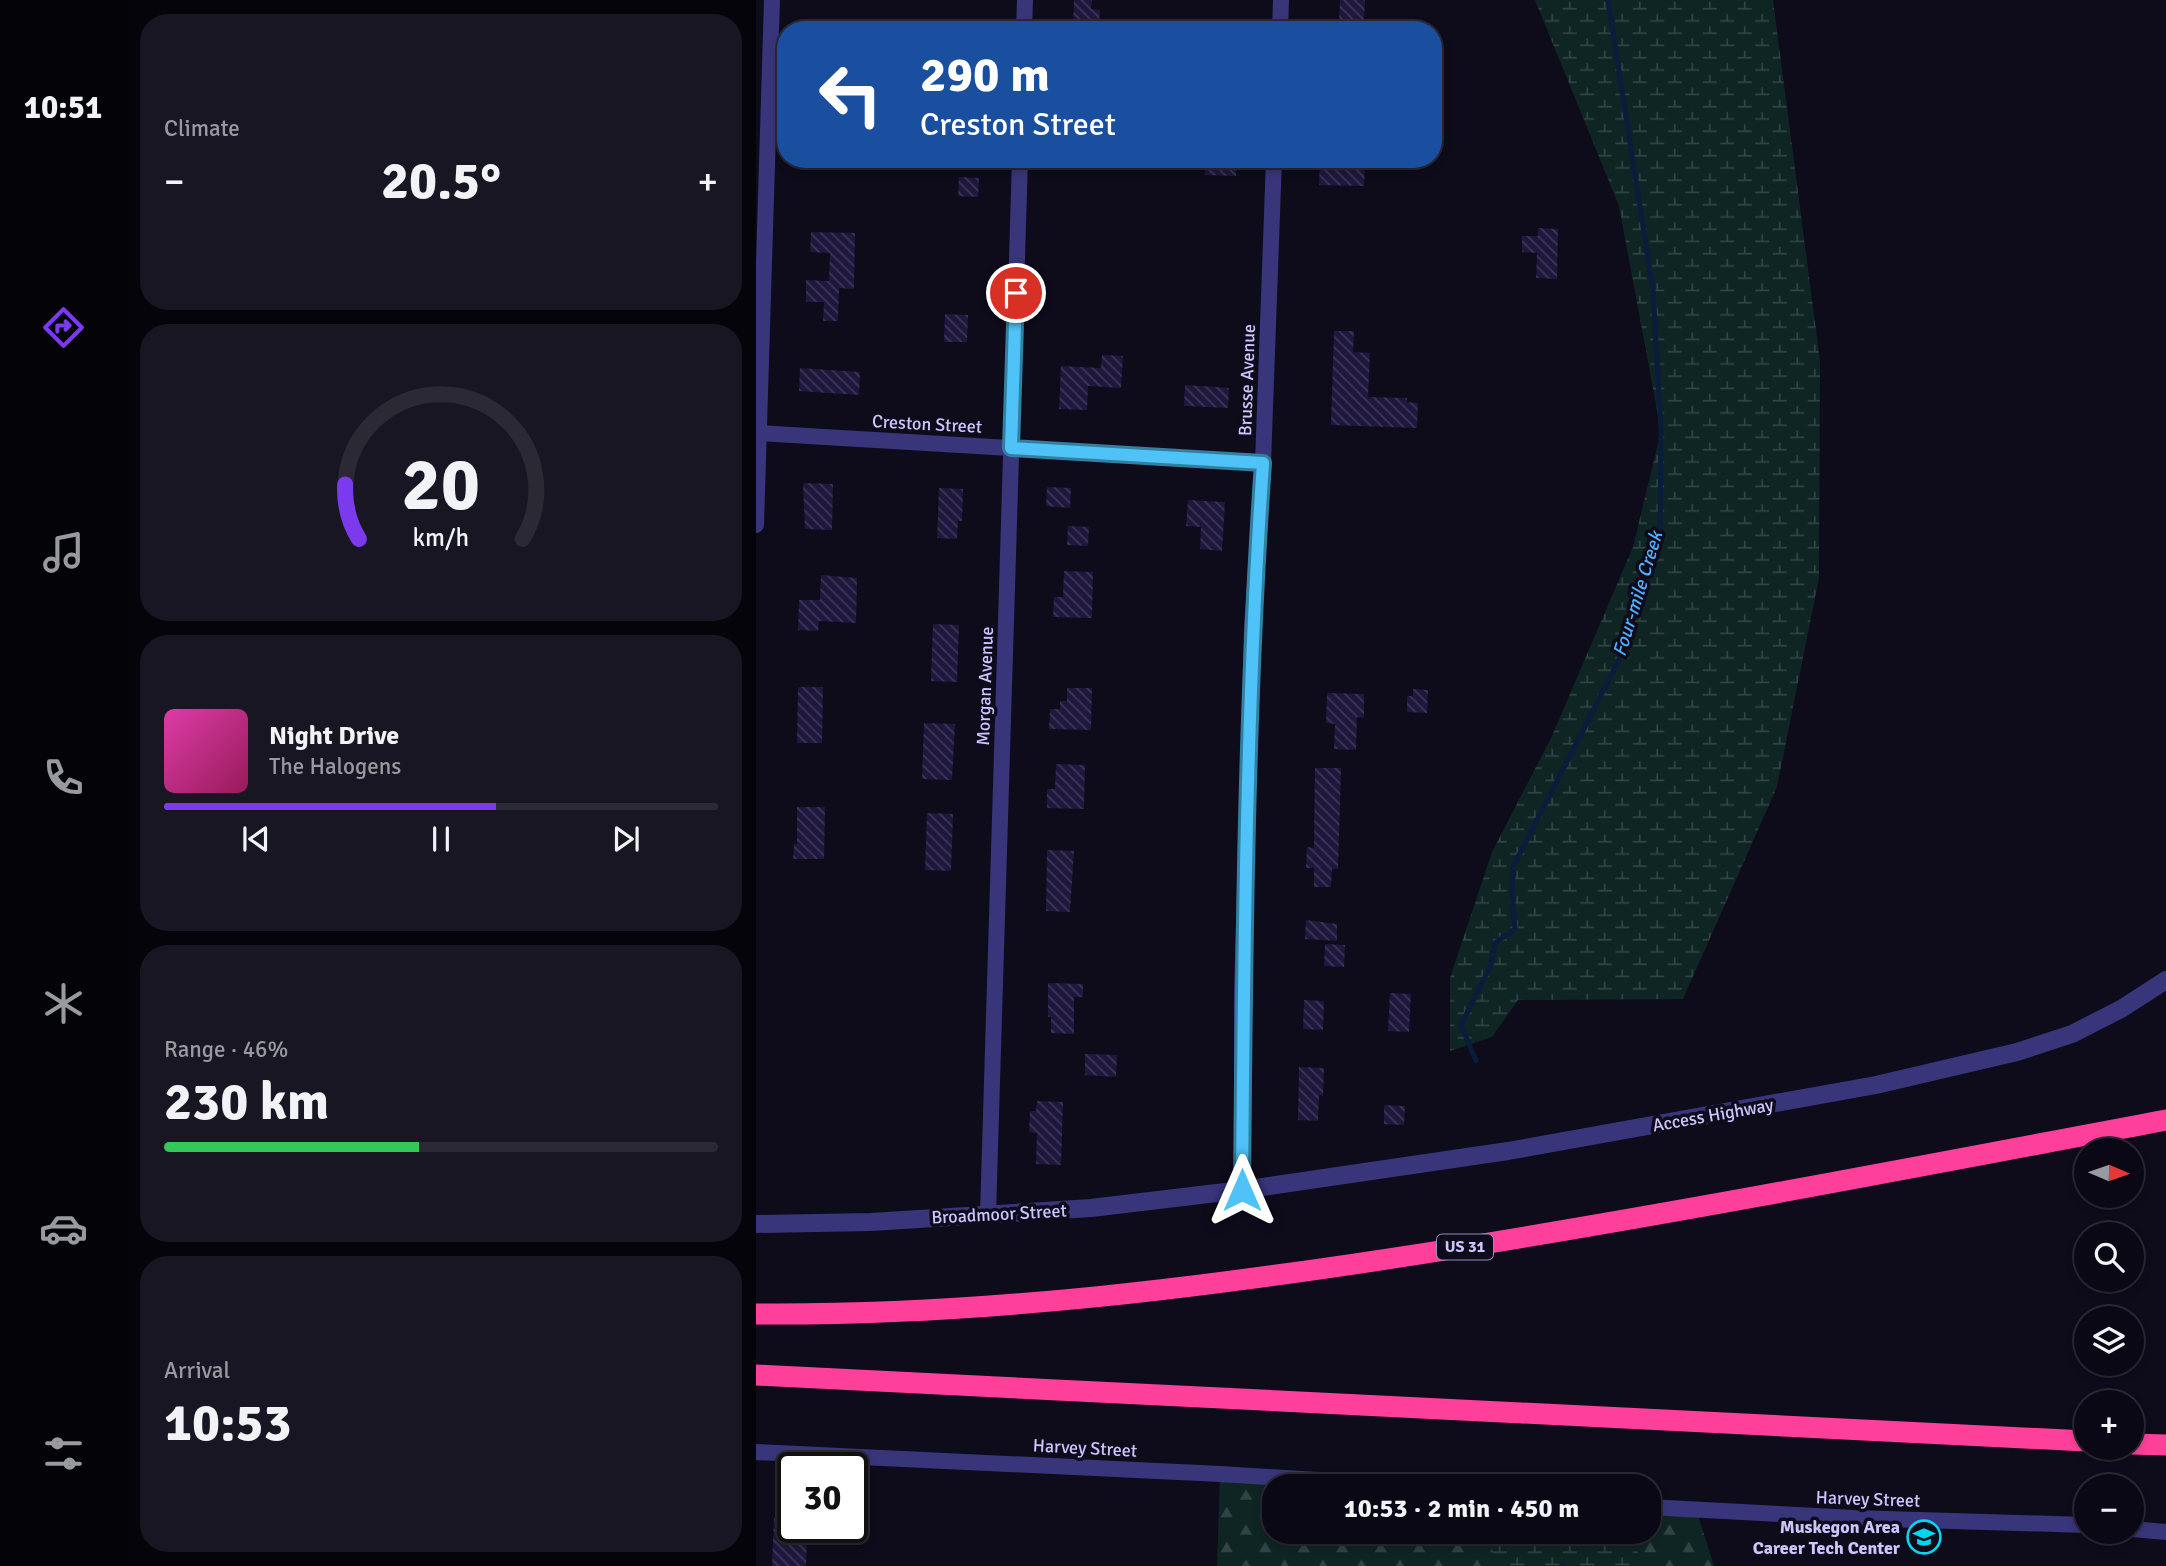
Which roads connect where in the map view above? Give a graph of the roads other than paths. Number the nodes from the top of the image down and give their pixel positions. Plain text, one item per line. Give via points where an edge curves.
1 (772, 0) edge
2 (1025, 0) edge
3 (1281, 0) edge
4 (1024, 21) edge
5 (1280, 21) edge
6 (1020, 168) edge
7 (1274, 168) edge
8 (758, 433) edge
9 (1011, 448) junction
10 (1263, 463) junction
11 (756, 525) edge
12 (2166, 980) edge
13 (2166, 1120) edge
14 (1242, 1190) junction
15 (988, 1214) junction
16 (756, 1224) edge
17 (756, 1314) edge
18 (756, 1375) edge
19 (2074, 1440) edge
20 (2144, 1444) edge
21 (2166, 1445) edge
22 (756, 1452) edge
23 (1262, 1477) edge
24 (1661, 1508) edge
25 (2074, 1525) edge
26 (2144, 1530) edge
27 (2166, 1532) edge

1 - 8 street
2 - 4 street
3 - 5 street
6 - 9 street, Morgan Avenue
7 - 10 street, Brusse Avenue
8 - 9 street, Creston Street
8 - 11 street
9 - 10 street, Creston Street
9 - 15 street, Morgan Avenue
10 - 14 street, Brusse Avenue via 1252,627
12 - 14 street, Access Highway via 2072,1034 1944,1071 1508,1151
13 - 17 highway, US 31 via 1585,1228 1260,1279 989,1307
14 - 15 street, Broadmoor Street via 1091,1208
15 - 16 street, Broadmoor Street
18 - 19 highway
20 - 21 highway
22 - 23 street, Harvey Street
24 - 25 street, Harvey Street
26 - 27 street

